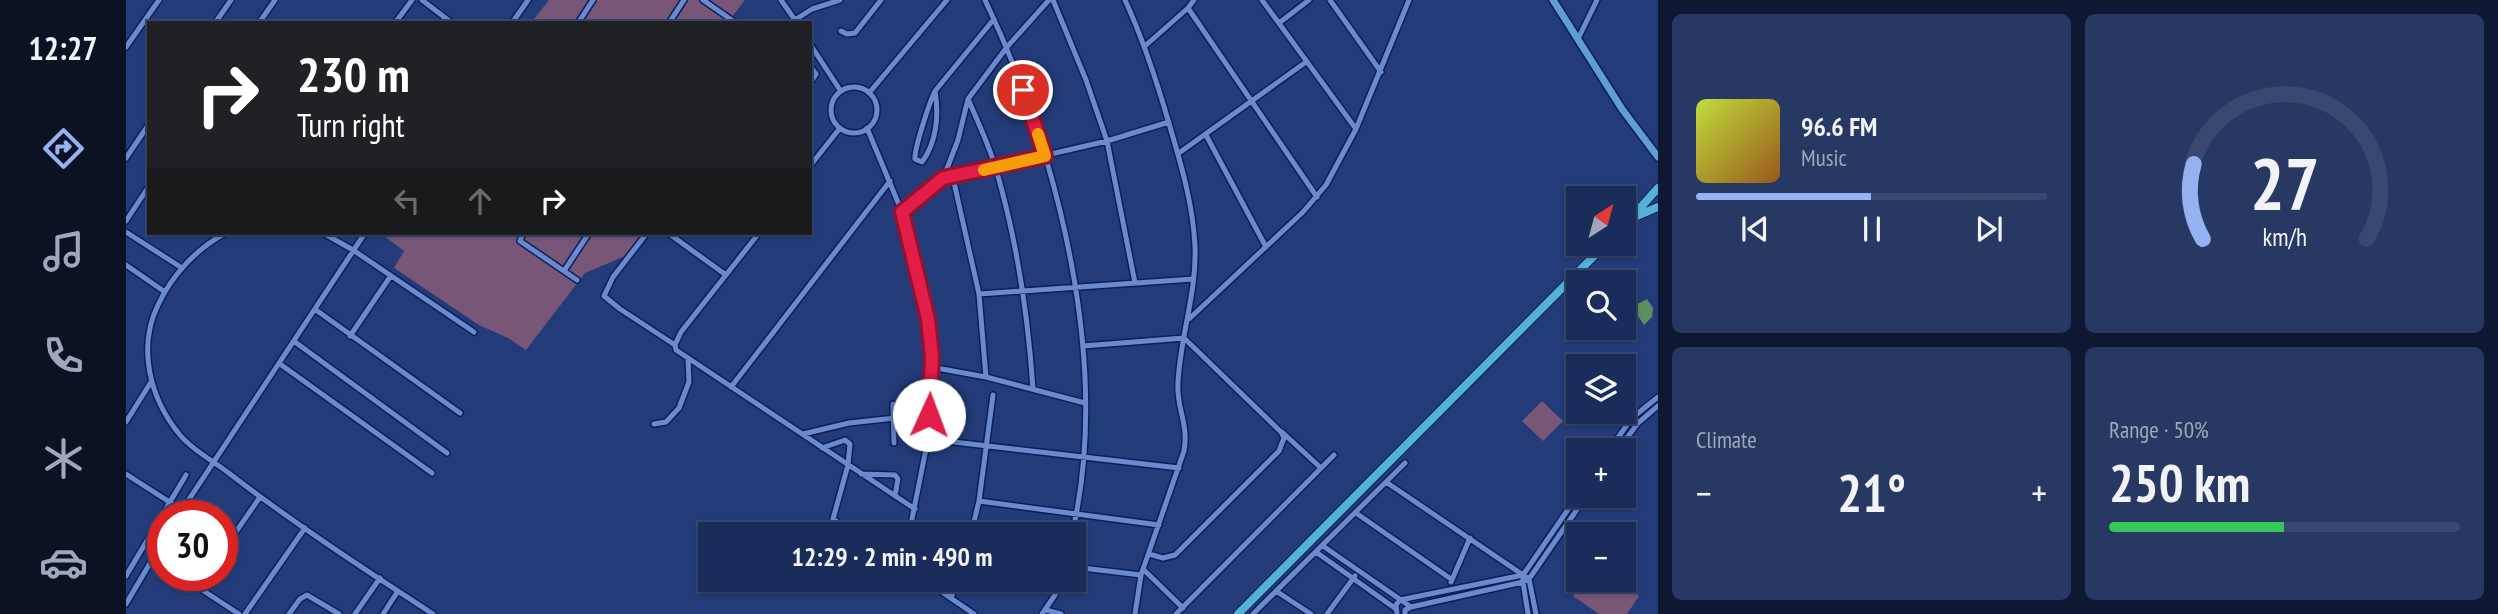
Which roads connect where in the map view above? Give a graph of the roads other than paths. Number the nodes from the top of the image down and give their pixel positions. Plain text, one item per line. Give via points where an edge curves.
1 (159, 0) edge
2 (231, 0) edge
3 (275, 0) edge
4 (412, 0) edge
5 (422, 0) edge
6 (528, 0) edge
7 (593, 0) edge
8 (684, 0) edge
9 (703, 0) edge
10 (781, 0) edge
11 (840, 0) edge
12 (881, 0) edge
13 (947, 0) edge
14 (985, 0) edge
15 (1051, 0) edge
16 (1125, 0) edge
17 (1194, 0) edge
18 (1262, 0) edge
19 (1309, 0) edge
20 (1330, 0) edge
21 (1409, 0) edge
22 (1553, 0) edge
23 (1597, 0) edge
24 (1188, 8) junction
25 (994, 19) junction
26 (216, 21) edge
27 (260, 21) edge
28 (396, 21) edge
29 (449, 21) edge
30 (513, 21) edge
31 (579, 21) edge
32 (670, 21) edge
33 (733, 21) edge
34 (794, 21) edge
35 (1279, 23) junction
36 (841, 31) dead end
37 (1578, 39) junction
38 (1145, 46) junction
39 (126, 47) edge
40 (812, 47) edge
41 (1007, 47) junction
42 (1306, 62) junction
43 (825, 66) junction
44 (812, 69) edge
45 (1381, 72) junction
46 (816, 74) junction
47 (812, 80) edge
48 (840, 90) junction
49 (935, 91) junction
50 (869, 93) junction
51 (968, 99) junction
52 (1252, 100) junction
53 (1169, 122) junction
54 (147, 127) edge
55 (840, 128) junction
56 (867, 128) junction
57 (1356, 129) junction
58 (1206, 135) junction
59 (1107, 141) junction
60 (1650, 148) junction
61 (1179, 153) junction
62 (1045, 156) junction
63 (1658, 157) edge
64 (126, 158) edge
65 (812, 163) edge
66 (1658, 167) edge
67 (996, 168) junction
68 (943, 178) junction
69 (953, 178) junction
70 (890, 181) junction
71 (1658, 188) edge
72 (147, 189) edge
73 (1317, 197) junction
74 (1658, 207) edge
75 (902, 212) junction
76 (1636, 213) edge
77 (1636, 219) edge
78 (126, 221) edge
79 (126, 232) edge
80 (223, 235) edge
81 (327, 235) edge
82 (364, 235) edge
83 (522, 235) edge
84 (588, 235) edge
85 (646, 235) edge
86 (671, 235) edge
87 (757, 235) edge
88 (1266, 247) junction
89 (353, 250) junction
90 (1594, 256) edge
91 (126, 265) edge
92 (182, 268) junction
93 (564, 271) junction
94 (726, 275) junction
95 (390, 277) junction
96 (577, 279) dead end
97 (1193, 279) junction
98 (1135, 283) junction
99 (1076, 286) junction
100 (165, 292) junction
101 (1023, 292) junction
102 (979, 294) junction
103 (316, 310) junction
104 (1189, 319) junction
105 (474, 332) dead end
106 (350, 336) junction
107 (1184, 338) junction
108 (295, 342) junction
109 (675, 345) junction
110 (1083, 346) junction
111 (688, 358) junction
112 (281, 364) junction
113 (931, 367) junction
114 (986, 377) junction
115 (151, 382) junction
116 (731, 387) junction
117 (1033, 389) junction
118 (993, 395) dead end
119 (1658, 397) edge
120 (1085, 403) junction
121 (893, 404) dead end
122 (1658, 406) edge
123 (460, 413) dead end
124 (895, 418) junction
125 (126, 422) edge
126 (654, 424) dead end
127 (1281, 432) junction
128 (803, 434) junction
129 (1618, 438) edge
130 (1627, 438) edge
131 (928, 439) junction
132 (894, 443) dead end
133 (987, 446) junction
134 (822, 448) junction
135 (447, 453) dead end
136 (1334, 455) dead end
137 (1085, 457) junction
138 (215, 461) junction
139 (1405, 463) dead end
140 (848, 466) junction
141 (1179, 468) junction
142 (1321, 468) junction
143 (432, 473) dead end
144 (126, 474) edge
145 (861, 474) junction
146 (186, 475) dead end
147 (1386, 482) junction
148 (895, 496) junction
149 (260, 497) junction
150 (167, 500) edge
151 (171, 500) edge
152 (189, 500) edge
153 (979, 501) junction
154 (1569, 508) edge
155 (1578, 508) edge
156 (915, 509) junction
157 (1076, 513) junction
158 (1356, 513) junction
159 (838, 522) edge
160 (912, 522) edge
161 (974, 522) edge
162 (1074, 522) edge
163 (1159, 524) junction
164 (305, 528) junction
165 (238, 529) edge
166 (1470, 538) junction
167 (147, 541) edge
168 (1323, 546) junction
169 (1317, 552) junction
170 (1149, 554) junction
171 (147, 567) edge
172 (1086, 568) edge
173 (1359, 571) junction
174 (1142, 572) junction
175 (1523, 575) junction
176 (126, 576) edge
177 (380, 578) junction
178 (1353, 578) junction
179 (1451, 579) junction
180 (1529, 579) junction
181 (1522, 582) junction
182 (1450, 588) junction
183 (203, 591) edge
184 (398, 591) junction
185 (1276, 591) junction
186 (942, 592) edge
187 (953, 592) edge
188 (1056, 592) edge
189 (951, 598) junction
190 (1400, 600) junction
191 (126, 604) edge
192 (1410, 607) junction
193 (1183, 608) junction
194 (1044, 612) edge
195 (1396, 612) edge
196 (239, 614) edge
197 (245, 614) edge
198 (289, 614) edge
199 (339, 614) edge
200 (355, 614) edge
201 (383, 614) edge
202 (433, 614) edge
203 (974, 614) edge
204 (1061, 614) edge
205 (1135, 614) edge
206 (1176, 614) edge
207 (1238, 614) edge
208 (1254, 614) edge
209 (1311, 614) edge
210 (1327, 614) edge
211 (1404, 614) edge
212 (1528, 614) edge
213 (1536, 614) edge

1 - 39 street
2 - 26 street
3 - 27 street
4 - 28 street
5 - 29 street
6 - 30 street
7 - 31 street
8 - 32 street
9 - 33 street
10 - 34 street
11 - 34 street
12 - 36 street via 857,32
13 - 50 street
14 - 25 street
15 - 41 street
15 - 59 street
16 - 38 street
17 - 24 street
18 - 35 street
19 - 35 street
20 - 45 street
21 - 45 street
22 - 37 main road
23 - 37 street
24 - 38 street
24 - 52 street
25 - 41 street
25 - 49 street
35 - 42 street
37 - 60 main road
38 - 53 street
40 - 43 street
41 - 51 street
41 - 62 street
42 - 52 street
42 - 57 street
43 - 46 street
43 - 48 street
44 - 46 street
45 - 57 street
46 - 47 street
48 - 50 street via 858,87
48 - 55 street via 831,106
49 - 49 street via 915,151 919,162 926,158 934,137
50 - 56 street via 877,107
51 - 67 street
51 - 68 street
52 - 58 street
52 - 73 street
53 - 59 street
53 - 61 street
54 - 64 street
55 - 56 street via 853,133
55 - 65 street
56 - 70 street
57 - 73 street
58 - 61 street
58 - 88 street
59 - 62 street
59 - 98 street
60 - 63 main road
60 - 66 main road
61 - 97 street via 1195,246
62 - 67 street
62 - 99 street
67 - 69 street
67 - 101 street
68 - 69 street
68 - 75 street
69 - 102 street
70 - 75 street
70 - 116 street
71 - 76 main road
72 - 78 street
73 - 88 street
74 - 77 main road
75 - 113 street via 928,319
79 - 92 street
80 - 92 street
81 - 89 street
82 - 89 street
83 - 93 street via 520,240
84 - 93 street
85 - 109 street via 604,296
86 - 94 street
87 - 94 street
88 - 104 street
89 - 95 street
89 - 103 street
90 - 207 main road
91 - 100 street
92 - 100 street
93 - 96 street
94 - 109 street
95 - 105 street
95 - 106 street
97 - 98 street
97 - 104 street
98 - 99 street
99 - 101 street
99 - 110 street
100 - 115 street via 149,332
101 - 102 street
101 - 117 street
102 - 114 street
103 - 106 street
103 - 108 street
104 - 107 street
106 - 123 street
107 - 110 street
107 - 127 street
107 - 141 street via 1178,393 1186,431
108 - 112 street
108 - 135 street
109 - 111 street
110 - 120 street
111 - 116 street
111 - 126 street via 690,382 679,408 666,422
112 - 138 street
112 - 143 street
113 - 114 street
113 - 131 street
114 - 117 street
115 - 125 street
115 - 138 street via 180,436
116 - 128 street
117 - 120 street
118 - 133 street
119 - 129 street via 1632,418
120 - 137 street
121 - 124 street
122 - 130 street
124 - 128 street
124 - 132 street
127 - 142 street
127 - 170 street via 1284,438 1279,450 1175,555
128 - 134 street
131 - 133 street
131 - 156 street
133 - 137 street
133 - 153 street
134 - 140 street
134 - 140 street via 849,442
136 - 142 street
137 - 141 street
137 - 157 street
138 - 149 street
138 - 152 street
139 - 147 street
140 - 145 street
140 - 159 street via 833,519
141 - 163 street
142 - 193 street
144 - 150 street
145 - 148 street
145 - 148 street via 895,475
146 - 151 street
147 - 158 street
147 - 166 street
148 - 156 street
149 - 164 street
149 - 165 street
153 - 157 street
153 - 161 street
154 - 175 street
155 - 180 street
156 - 160 street
157 - 162 street
157 - 163 street
158 - 168 street
158 - 179 street
163 - 170 street
164 - 177 street
164 - 197 street
166 - 175 street
166 - 179 street
167 - 176 street
168 - 169 street
168 - 173 street
169 - 178 street
169 - 185 street
170 - 174 street
171 - 191 street
172 - 174 street
173 - 178 street
173 - 190 street
174 - 193 street
174 - 205 street
175 - 180 street
175 - 181 street
175 - 182 street
177 - 184 street
177 - 200 street
178 - 195 street
178 - 210 street
179 - 182 street
180 - 181 street
180 - 213 street
181 - 192 street
181 - 212 street
182 - 190 street
183 - 196 street
184 - 201 street
184 - 202 street
185 - 208 street
185 - 209 street
186 - 189 street
187 - 189 street
188 - 194 street
189 - 203 street
190 - 192 street
190 - 195 street
192 - 211 street
193 - 206 street
194 - 204 street
195 - 211 street
198 - 199 street via 307,595

